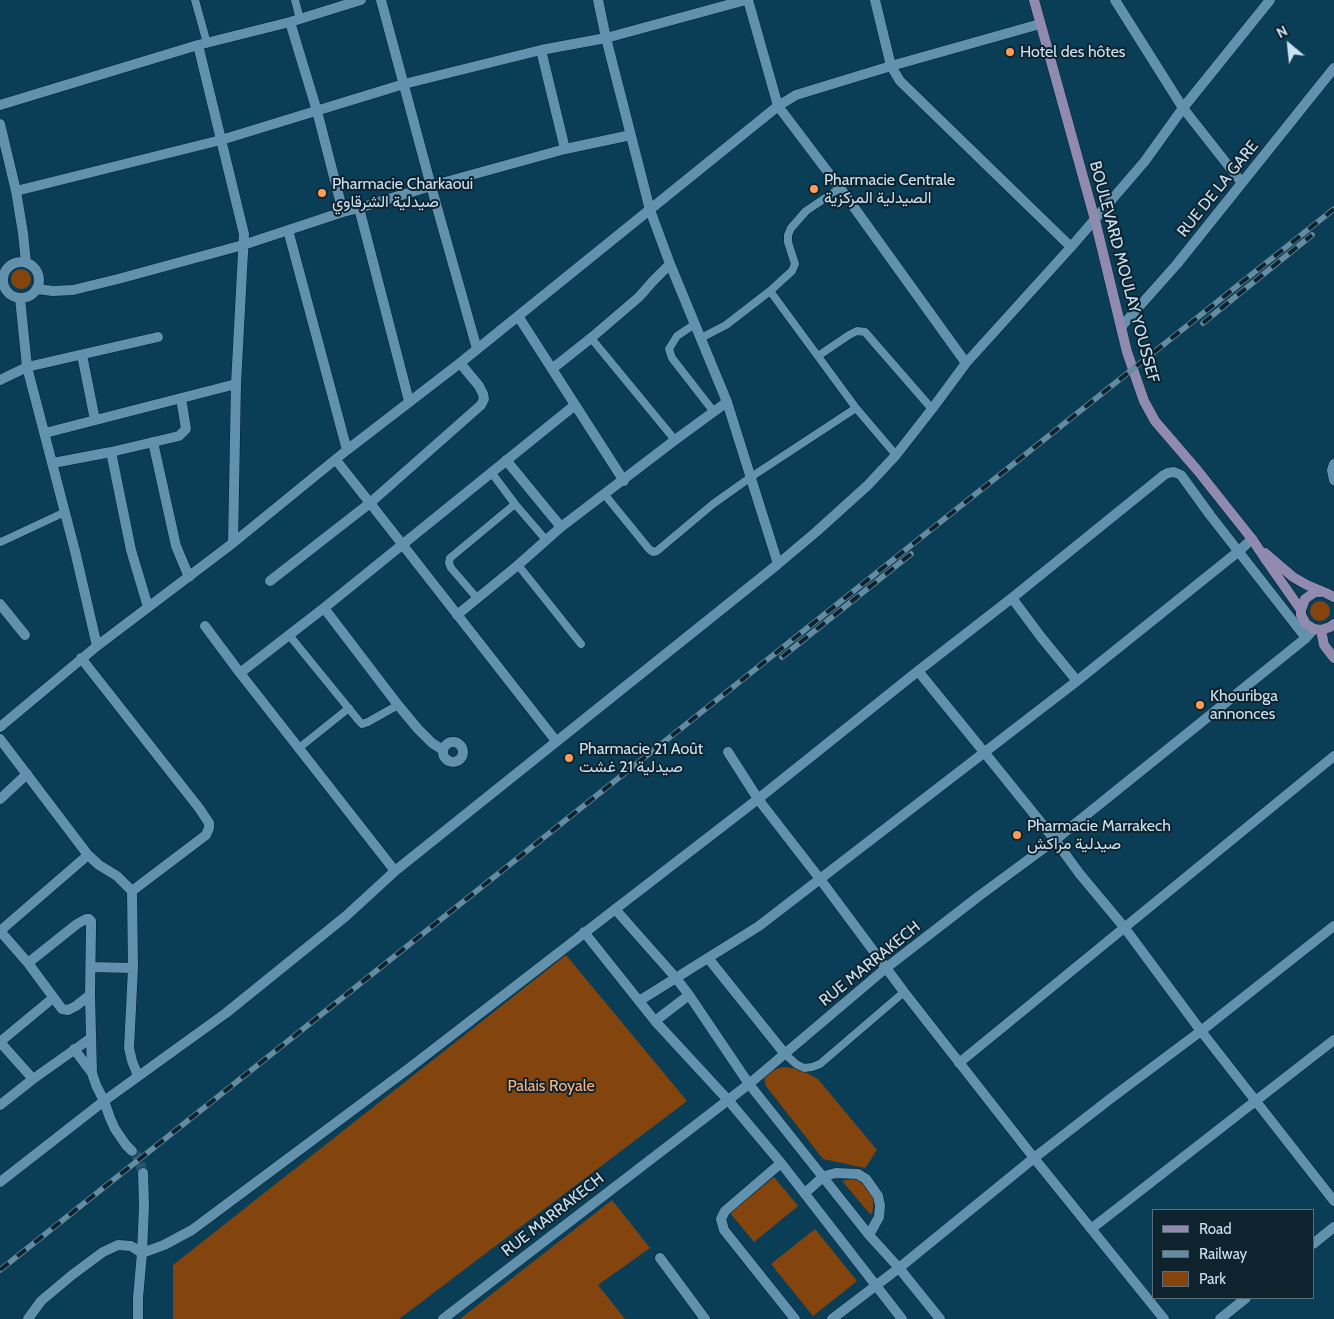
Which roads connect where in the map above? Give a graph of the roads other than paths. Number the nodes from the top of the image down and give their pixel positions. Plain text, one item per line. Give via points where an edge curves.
1 (195, 0) edge
2 (296, 0) edge
3 (361, 0) edge
4 (381, 0) edge
5 (598, 0) edge
6 (747, 0) edge
7 (874, 0) edge
8 (1034, 0) edge
9 (1115, 0) edge
10 (1270, 0) edge
11 (300, 19) junction
12 (290, 22) junction
13 (1040, 24) junction
14 (606, 38) junction
15 (202, 44) junction
16 (541, 50) junction
17 (891, 66) junction
18 (1334, 68) edge
19 (404, 84) junction
20 (0, 105) edge
21 (778, 106) junction
22 (1183, 108) junction
23 (317, 111) junction
24 (0, 124) edge
25 (631, 135) junction
26 (221, 140) junction
27 (565, 149) junction
28 (1242, 183) junction
29 (431, 186) junction
30 (840, 188) junction
31 (16, 191) junction
32 (359, 208) junction
33 (650, 210) junction
34 (343, 212) junction
35 (1095, 220) junction
36 (288, 230) junction
37 (243, 244) junction
38 (1071, 247) junction
39 (26, 263) junction
40 (670, 264) junction
41 (3, 272) edge
42 (37, 289) junction
43 (770, 291) junction
44 (20, 298) junction
45 (518, 316) junction
46 (695, 324) junction
47 (1121, 326) junction
48 (158, 337) dead end
49 (591, 338) junction
50 (701, 338) junction
51 (477, 349) junction
52 (82, 355) junction
53 (818, 356) junction
54 (460, 363) junction
55 (966, 363) junction
56 (28, 368) junction
57 (552, 369) junction
58 (0, 380) edge
59 (236, 384) junction
60 (181, 398) junction
61 (409, 401) junction
62 (727, 402) junction
63 (575, 405) junction
64 (856, 408) junction
65 (932, 409) junction
66 (714, 412) junction
67 (95, 420) junction
68 (45, 433) junction
69 (675, 440) junction
70 (152, 442) junction
71 (348, 450) junction
72 (111, 452) junction
73 (896, 455) junction
74 (336, 460) junction
75 (506, 460) junction
76 (53, 463) junction
77 (1334, 464) edge
78 (491, 472) junction
79 (751, 477) junction
80 (1334, 480) edge
81 (624, 481) junction
82 (605, 495) junction
83 (370, 503) junction
84 (515, 504) junction
85 (65, 512) junction
86 (561, 527) junction
87 (546, 540) junction
88 (0, 542) edge
89 (1255, 543) junction
90 (232, 544) junction
91 (402, 544) junction
92 (1239, 551) junction
93 (778, 564) junction
94 (518, 565) junction
95 (189, 577) junction
96 (270, 581) dead end
97 (1330, 595) edge
98 (476, 598) junction
99 (1012, 598) junction
100 (0, 604) edge
101 (148, 607) junction
102 (324, 608) junction
103 (1301, 610) junction
104 (457, 615) junction
105 (1334, 624) edge
106 (205, 626) dead end
107 (1318, 630) junction
108 (25, 634) dead end
109 (289, 635) junction
110 (1306, 638) junction
111 (581, 644) dead end
112 (96, 646) junction
113 (81, 658) junction
114 (1334, 658) edge
115 (918, 670) junction
116 (240, 673) junction
117 (1077, 681) junction
118 (398, 705) junction
119 (349, 708) junction
120 (0, 728) edge
121 (0, 739) edge
122 (556, 741) junction
123 (299, 748) junction
124 (443, 750) dead end
125 (728, 752) dead end
126 (984, 752) junction
127 (1334, 756) edge
128 (27, 774) junction
129 (758, 798) junction
130 (0, 799) edge
131 (1054, 840) junction
132 (88, 855) junction
133 (395, 872) junction
134 (820, 878) junction
135 (132, 891) junction
136 (615, 909) junction
137 (1124, 926) junction
138 (1334, 926) edge
139 (0, 931) edge
140 (584, 932) junction
141 (708, 958) junction
142 (28, 963) junction
143 (91, 967) junction
144 (134, 968) junction
145 (886, 968) junction
146 (676, 978) junction
147 (904, 992) junction
148 (90, 995) junction
149 (689, 995) junction
150 (53, 998) junction
151 (639, 1001) junction
152 (655, 1021) junction
153 (1202, 1031) junction
154 (91, 1038) junction
155 (1334, 1040) edge
156 (0, 1042) edge
157 (74, 1049) junction
158 (785, 1054) junction
159 (959, 1063) junction
160 (92, 1074) junction
161 (138, 1076) junction
162 (33, 1079) junction
163 (749, 1084) junction
164 (728, 1100) junction
165 (104, 1101) junction
166 (1256, 1102) junction
167 (0, 1105) edge
168 (132, 1151) tunnel mouth
169 (1034, 1158) junction
170 (780, 1163) junction
171 (143, 1173) tunnel mouth
172 (824, 1176) junction
173 (0, 1182) edge
174 (805, 1194) junction
175 (1334, 1201) edge
176 (1334, 1227) edge
177 (1092, 1229) junction
178 (869, 1234) junction
179 (1314, 1243) edge
180 (142, 1253) junction
181 (660, 1258) dead end
182 (899, 1268) junction
183 (875, 1285) junction
184 (1245, 1299) edge
185 (28, 1319) edge
186 (138, 1319) edge
187 (443, 1319) edge
188 (705, 1319) edge
189 (795, 1319) edge
190 (832, 1319) edge
191 (902, 1319) edge
192 (940, 1319) edge
193 (1164, 1319) edge
194 (1220, 1319) edge

1 - 15 lane
2 - 11 lane
3 - 11 street
4 - 19 street
5 - 14 street
6 - 14 street
6 - 21 street
7 - 17 street
8 - 13 main road, BOULEVARD MOULAY YOUSSEF
9 - 22 street
10 - 22 street
11 - 12 street
12 - 15 street
12 - 23 street
13 - 17 street
13 - 35 main road, BOULEVARD MOULAY YOUSSEF
14 - 16 street
14 - 25 street
15 - 20 street
15 - 26 street
16 - 19 street
16 - 27 street
17 - 21 street via 796,95
17 - 38 street via 900,81
18 - 28 street, RUE DE LA GARE
19 - 23 street
19 - 29 street
21 - 30 street
21 - 33 street
22 - 28 street
22 - 35 street via 1145,161
23 - 26 street
23 - 34 street
24 - 31 street
25 - 27 street
25 - 33 street
26 - 31 street
26 - 37 street via 242,222
27 - 29 street
28 - 47 street, RUE DE LA GARE via 1177,264
29 - 32 street
29 - 51 street
30 - 43 lane via 806,211 792,228 788,242 796,264
30 - 55 street
31 - 39 street
32 - 34 street
32 - 61 street
33 - 40 street
33 - 45 street
34 - 36 street
35 - 38 street
35 - 47 main road, BOULEVARD MOULAY YOUSSEF
36 - 37 street
36 - 71 street
37 - 42 street via 73,290
37 - 59 street
38 - 55 street
39 - 41 street via 18,263
39 - 42 street via 38,273
40 - 46 street
40 - 49 street via 639,297
41 - 44 street via 5,289
42 - 44 street via 33,294
43 - 50 lane via 726,326
43 - 53 lane
44 - 56 street
45 - 51 street
45 - 57 street
46 - 50 street
46 - 66 lane via 677,336 669,348 672,358
47 - 89 main road, BOULEVARD MOULAY YOUSSEF via 1144,401 1155,421
48 - 52 street
49 - 57 street
49 - 69 lane
50 - 62 street
51 - 54 street
52 - 56 street
52 - 67 street
53 - 64 lane
53 - 65 lane via 856,331 865,332
54 - 61 street
54 - 83 street via 479,386 484,400 481,405
55 - 65 street
56 - 58 street
56 - 68 street
57 - 63 street
59 - 60 street
59 - 90 street
60 - 67 street
60 - 70 street via 186,429 179,436
61 - 71 street
62 - 66 street
62 - 79 street
63 - 75 street
63 - 81 street
64 - 73 lane
64 - 79 lane
65 - 73 street
66 - 69 street
67 - 68 street
68 - 76 street
69 - 81 street
70 - 72 street
70 - 95 street via 176,546
71 - 74 street
72 - 76 street
72 - 101 street via 131,550
73 - 93 street via 868,485
74 - 83 street
74 - 90 street
75 - 78 street
75 - 86 street
76 - 85 street
77 - 80 street
78 - 84 lane
78 - 91 street
79 - 82 lane via 653,552
79 - 93 street
81 - 82 street
82 - 86 street
83 - 91 street
83 - 96 street
84 - 87 lane
84 - 98 lane via 450,558 451,568
85 - 88 lane
85 - 112 street
86 - 87 street
87 - 94 street
89 - 92 street
89 - 97 main road via 1293,577
89 - 103 main road
90 - 95 street
91 - 102 street
91 - 104 street
92 - 99 street via 1181,475 1168,473
92 - 110 street
92 - 117 street
93 - 122 street
94 - 98 street
94 - 111 lane
95 - 101 street
97 - 103 main road via 1310,595
98 - 104 street
99 - 115 street
99 - 117 street
100 - 108 street
101 - 112 street
102 - 109 street
102 - 118 street
103 - 107 main road via 1306,624
104 - 122 street
105 - 107 main road
106 - 116 street
107 - 110 street, RUE MARRAKECH
107 - 114 main road
109 - 116 street
109 - 119 lane
110 - 131 street, RUE MARRAKECH
112 - 113 street
113 - 120 street
113 - 135 street via 209,823 206,835
115 - 126 street
115 - 129 street
116 - 123 street
117 - 126 street
118 - 119 lane via 362,724
118 - 124 street via 432,743
119 - 123 lane
121 - 128 street
122 - 133 street
123 - 133 street
125 - 129 street
126 - 131 street
126 - 134 street
127 - 137 street
128 - 130 street
128 - 132 street
129 - 134 street
129 - 136 street
131 - 137 street
131 - 145 street, RUE MARRAKECH
132 - 135 street via 118,876
132 - 139 street
133 - 161 street via 226,1013
134 - 141 street via 759,926
134 - 145 street
135 - 144 street
136 - 140 street
136 - 146 street
137 - 153 street
137 - 159 street
138 - 153 street
139 - 142 street
140 - 151 street
140 - 180 street via 192,1230
141 - 146 street
141 - 158 street
142 - 143 street via 77,924 89,919
142 - 150 street
143 - 144 street
143 - 148 street
144 - 161 street via 129,1048
145 - 147 street
145 - 158 street, RUE MARRAKECH
146 - 149 street
146 - 151 street
147 - 158 lane via 820,1064 804,1068
147 - 159 street
148 - 150 street via 65,1011
148 - 154 street
149 - 152 street
149 - 163 street
150 - 156 street
151 - 152 street
152 - 164 street
153 - 166 street
153 - 169 street
154 - 157 street
154 - 160 street
155 - 166 street
156 - 162 street
157 - 160 street
157 - 162 street
158 - 163 street, RUE MARRAKECH
159 - 169 street
160 - 165 street
161 - 165 street
162 - 167 street
163 - 164 street, RUE MARRAKECH
163 - 172 street
164 - 170 street
164 - 187 street, RUE MARRAKECH
165 - 168 street via 114,1129
165 - 173 street
166 - 175 street
166 - 177 street
169 - 177 street
169 - 182 street
170 - 174 street
170 - 189 street via 725,1211 721,1219 724,1230
171 - 180 street
172 - 174 street
172 - 178 street
172 - 178 street via 858,1174 873,1188 880,1205 879,1217
174 - 183 street
176 - 179 street
177 - 193 street
178 - 182 street
180 - 185 street via 131,1246 118,1245 103,1252 41,1301
180 - 186 street
181 - 188 street
182 - 183 street
182 - 192 street
183 - 190 street
183 - 191 street
184 - 194 street

